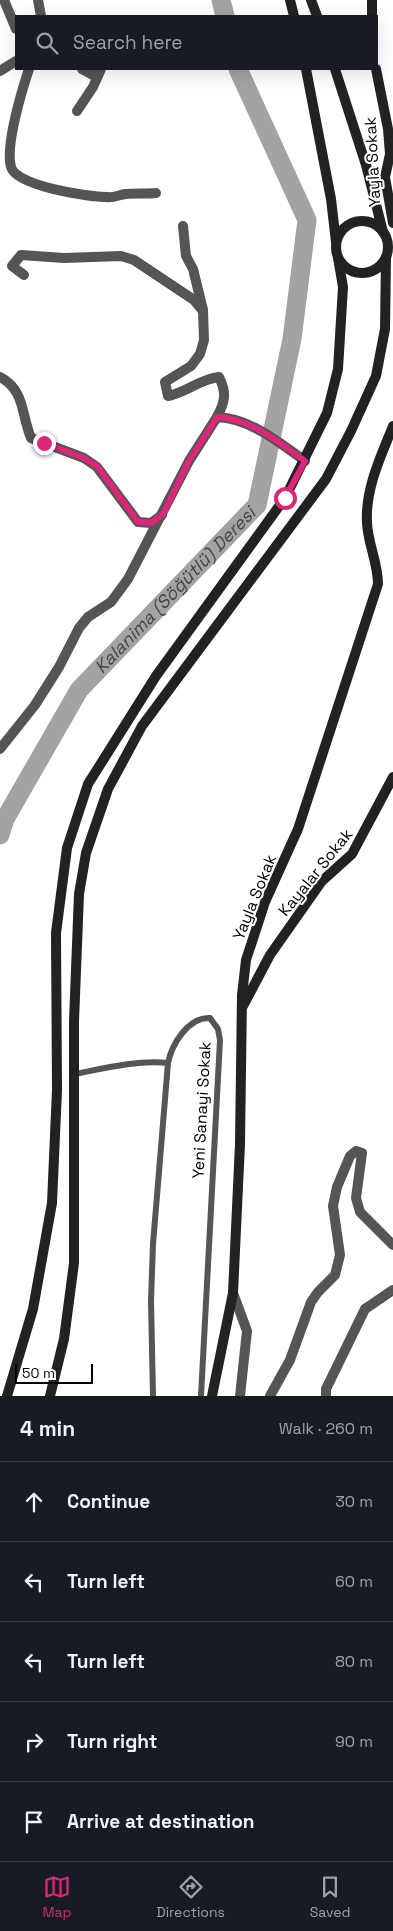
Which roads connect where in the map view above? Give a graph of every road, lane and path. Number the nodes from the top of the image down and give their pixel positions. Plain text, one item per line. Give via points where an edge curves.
1 (4, 0) edge
2 (38, 0) edge
3 (290, 0) edge
4 (311, 0) edge
5 (372, 0) edge
6 (41, 15) edge
7 (294, 15) edge
8 (317, 15) edge
9 (372, 15) edge
10 (15, 27) edge
11 (15, 62) edge
12 (29, 70) edge
13 (86, 70) edge
14 (306, 70) edge
15 (335, 70) edge
16 (376, 70) edge
17 (0, 71) edge
18 (99, 73) edge
19 (77, 110) dead end
20 (156, 194) dead end
21 (393, 223) edge
22 (183, 226) dead end
23 (383, 232) junction
24 (336, 242) junction
25 (386, 257) junction
26 (338, 258) junction
27 (24, 275) dead end
28 (203, 310) junction
29 (0, 377) edge
30 (217, 417) junction
31 (393, 426) edge
32 (305, 461) junction
33 (163, 514) junction
34 (0, 749) edge
35 (393, 777) edge
36 (241, 1009) junction
37 (168, 1063) junction
38 (75, 1074) junction
39 (393, 1245) edge
40 (393, 1290) edge
41 (233, 1293) junction
42 (7, 1396) edge
43 (50, 1396) edge
44 (153, 1396) edge
45 (201, 1396) edge
46 (212, 1396) edge
47 (240, 1396) edge
48 (270, 1396) edge
49 (326, 1396) edge

1 - 10 street
2 - 6 street
3 - 7 main road
4 - 8 main road
5 - 9 main road
11 - 17 street
12 - 20 street via 19,102 10,154 15,175 50,187 109,198 124,194
13 - 18 street
14 - 24 main road
15 - 23 main road via 366,165
16 - 21 main road, Yayla Sokak via 388,129 390,154 385,177
18 - 19 street via 94,87
22 - 28 street via 186,256 193,269
23 - 24 main road via 377,226 360,221 344,228
23 - 25 main road via 388,249
24 - 26 main road
25 - 26 main road via 374,270 365,273 349,270
25 - 38 main road via 385,329 376,376 330,471 142,726 108,788 86,854 79,894
26 - 32 main road via 343,286 338,369 327,413
27 - 28 street via 12,266 22,256 121,256 134,260 194,300
28 - 30 street via 204,340 200,354 191,366 165,382 168,396 182,393 206,379 219,377 225,390 224,404
29 - 33 street via 19,393 24,422 31,438 97,466 138,522 151,523
30 - 32 street via 232,418 262,432
30 - 33 street via 185,468
31 - 36 main road, Yayla Sokak via 373,478 367,506 367,525 378,584 298,829 253,934 246,960
32 - 42 main road via 285,498 156,676 88,784 67,848 56,933 57,1090 52,1203 33,1309
33 - 34 street via 128,580 111,602 88,617 79,628 35,705
35 - 36 main road, Kayalar Sokak via 352,854 317,888 270,955
36 - 41 main road, Yayla Sokak via 240,1144
37 - 38 lane via 138,1063
37 - 44 lane, Yeni Sanayi Sokak via 153,1254
37 - 45 lane, Yeni Sanayi Sokak via 173,1046 190,1026 204,1018 215,1023 220,1040
38 - 43 main road via 74,1262 64,1339
39 - 48 street via 360,1212 356,1198 362,1153 356,1151 350,1156 332,1206 340,1255 335,1275 311,1302 290,1360
40 - 49 street via 365,1309 326,1389
41 - 46 main road
41 - 47 street, Yayla Sokak via 247,1331

